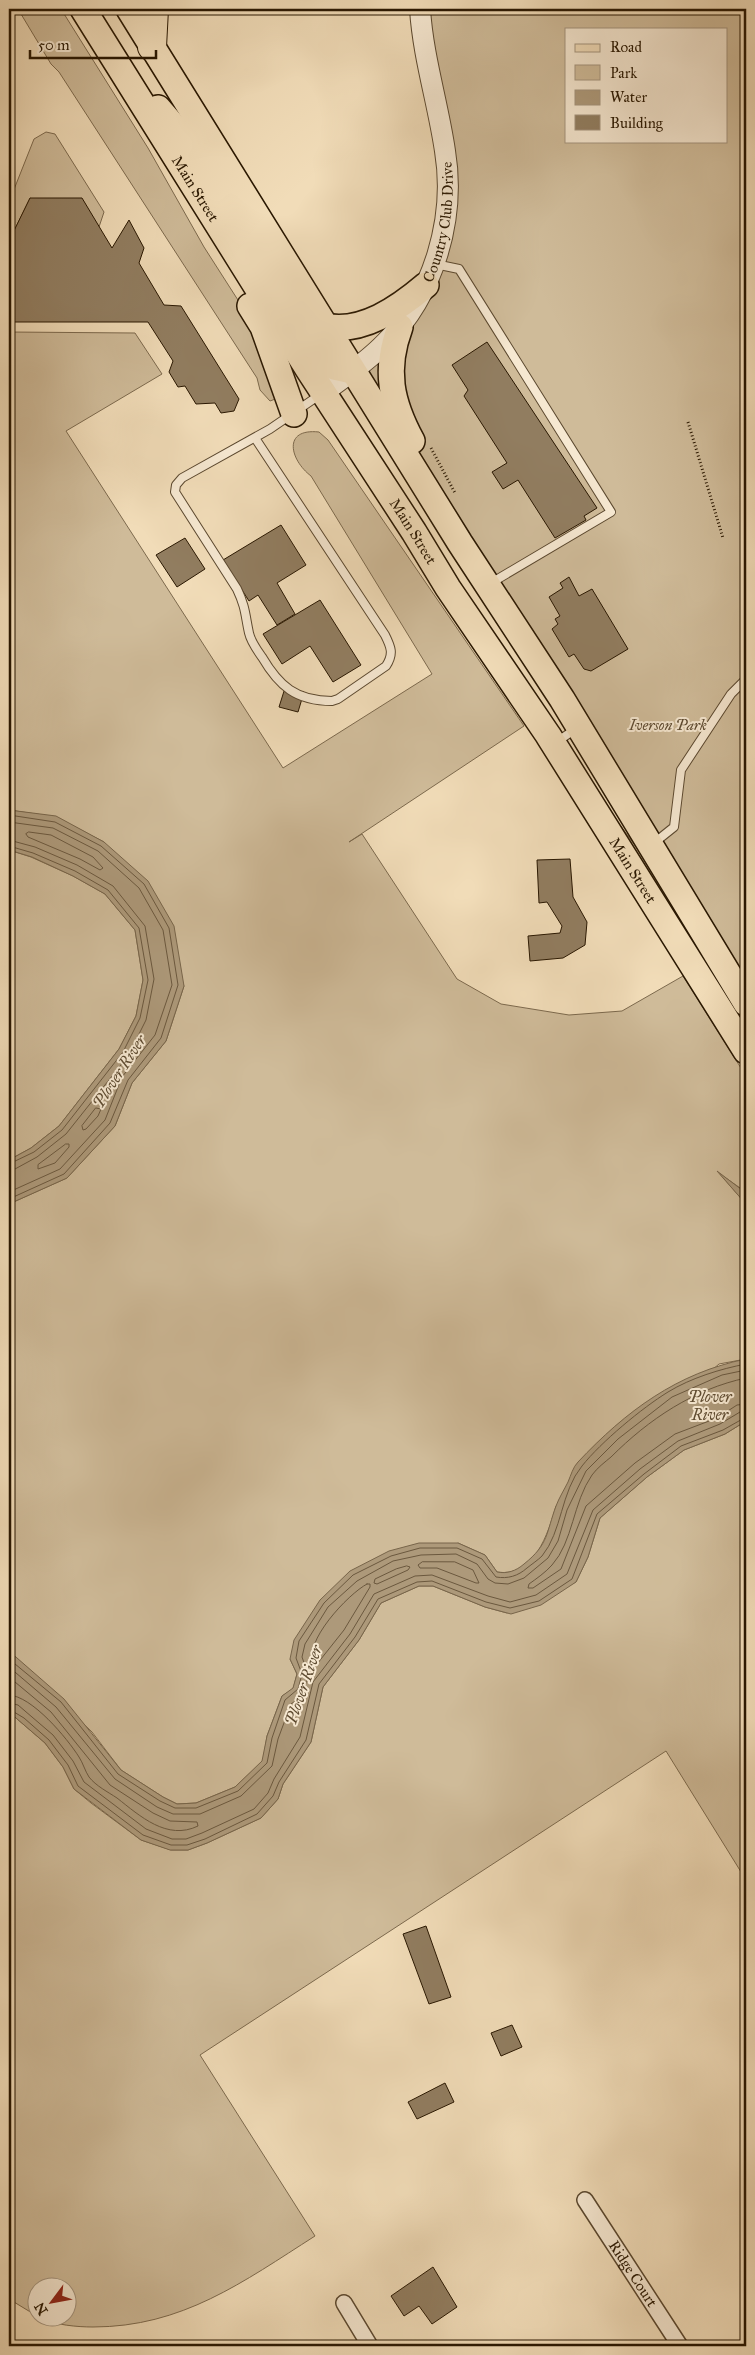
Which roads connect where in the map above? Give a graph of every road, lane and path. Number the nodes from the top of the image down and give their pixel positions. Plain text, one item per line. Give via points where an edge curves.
1 (83, 9) edge
2 (129, 9) edge
3 (154, 9) edge
4 (420, 9) edge
5 (152, 47) junction
6 (125, 78) junction
7 (204, 205) junction
8 (430, 275) junction
9 (325, 326) junction
10 (400, 328) junction
11 (352, 371) junction
12 (323, 393) junction
13 (294, 414) junction
14 (688, 422) dead end
15 (255, 438) junction
16 (430, 445) dead end
17 (458, 499) dead end
18 (723, 538) dead end
19 (460, 543) junction
20 (487, 585) junction
21 (746, 679) edge
22 (578, 726) junction
23 (554, 744) junction
24 (651, 846) junction
25 (746, 1003) edge
26 (746, 1051) edge
27 (585, 2200) dead end
28 (344, 2303) dead end
29 (370, 2346) edge
30 (680, 2346) edge

1 - 6 main road, Main Street
2 - 5 main road, Main Street
3 - 5 highway
4 - 8 street, Country Club Drive via 421,32 446,152 447,196 442,233
5 - 9 main road, Main Street
6 - 7 main road, Main Street
6 - 11 main road via 152,101 195,151 323,359 334,367
7 - 12 main road, Main Street
7 - 13 main road via 213,246 263,327
8 - 9 main road via 408,300 375,319 348,328
8 - 10 street, Country Club Drive
8 - 20 lane via 459,269 611,512
9 - 11 main road, Main Street
10 - 11 street, Country Club Drive
10 - 19 main road via 392,349 390,367 400,420 436,487
11 - 12 street, Country Club Drive
11 - 19 main road, Main Street
12 - 13 lane
12 - 19 main road via 335,396 357,415 425,516
12 - 23 main road, Main Street via 448,588
13 - 15 lane
14 - 18 path
15 - 15 lane via 182,478 175,492 238,589 246,606 251,640 276,679 293,692 332,701 386,666 392,650
16 - 17 path
19 - 20 main road, Main Street
20 - 22 main road, Main Street
21 - 24 lane via 731,694 681,770 674,827
22 - 23 lane
22 - 24 main road, Main Street
23 - 26 main road, Main Street
24 - 25 main road, Main Street
27 - 30 street, Ridge Court
28 - 29 street

